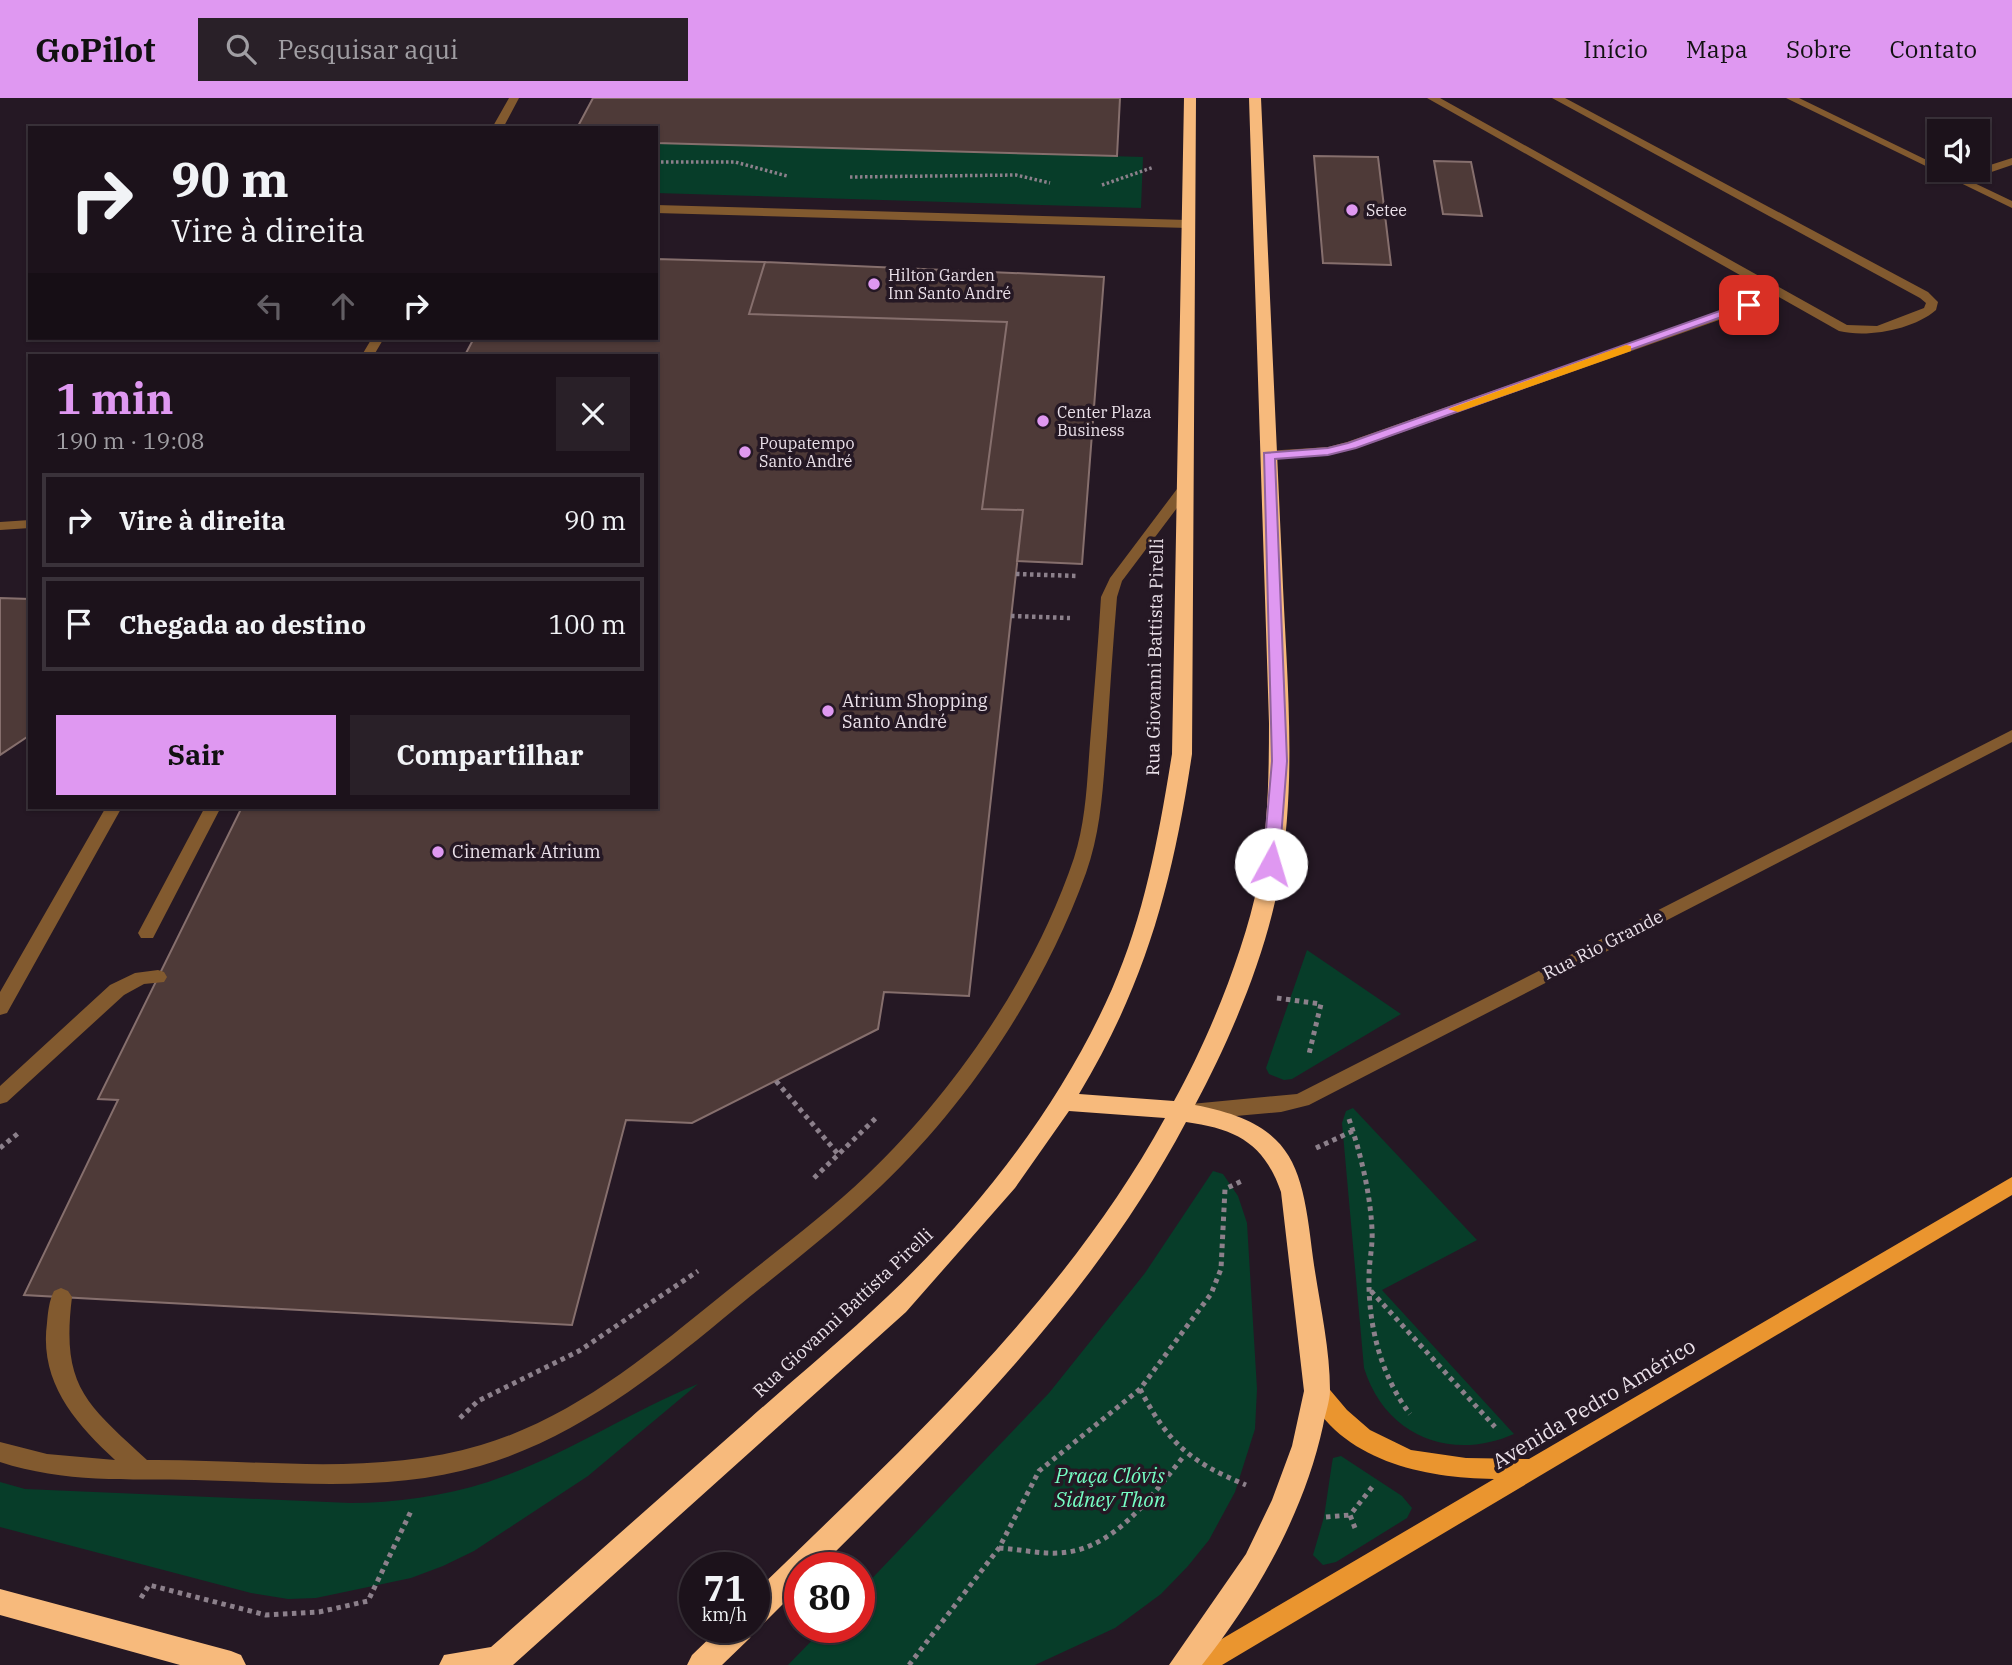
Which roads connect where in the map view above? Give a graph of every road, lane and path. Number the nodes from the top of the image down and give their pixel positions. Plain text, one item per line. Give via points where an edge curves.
1 (514, 98) edge
2 (1190, 98) edge
3 (1255, 98) edge
4 (1432, 98) edge
5 (1557, 98) edge
6 (1791, 98) edge
7 (498, 126) edge
8 (2012, 161) edge
9 (658, 162) edge
10 (1927, 164) edge
11 (1990, 168) edge
12 (794, 178) dead end
13 (1965, 182) edge
14 (2012, 205) edge
15 (658, 209) edge
16 (1188, 224) junction
17 (1749, 305) dead end
18 (1268, 455) junction
19 (1185, 488) junction
20 (28, 524) edge
21 (0, 526) edge
22 (1016, 574) dead end
23 (1082, 576) dead end
24 (1011, 616) dead end
25 (1105, 619) junction
26 (2012, 735) edge
27 (113, 809) edge
28 (206, 810) edge
29 (147, 933) dead end
30 (158, 977) dead end
31 (1235, 991) junction
32 (0, 1008) edge
33 (776, 1081) dead end
34 (1323, 1089) junction
35 (0, 1097) edge
36 (1064, 1102) junction
37 (883, 1111) dead end
38 (1181, 1112) junction
39 (1353, 1131) junction
40 (838, 1154) junction
41 (1284, 1163) junction
42 (2012, 1185) edge
43 (806, 1186) dead end
44 (705, 1266) dead end
45 (1370, 1291) junction
46 (61, 1297) dead end
47 (1140, 1389) junction
48 (1317, 1391) junction
49 (1414, 1419) dead end
50 (0, 1452) edge
51 (1184, 1456) junction
52 (433, 1467) junction
53 (141, 1469) junction
54 (1533, 1469) junction
55 (1285, 1501) junction
56 (1350, 1515) dead end
57 (999, 1548) junction
58 (770, 1598) edge
59 (0, 1602) edge
60 (119, 1635) junction
61 (725, 1643) edge
62 (495, 1662) edge
63 (231, 1665) edge
64 (454, 1665) edge
65 (702, 1665) edge
66 (909, 1665) edge
67 (1184, 1665) edge
68 (1200, 1665) edge

1 - 7 street
2 - 16 highway, Rua Giovanni Battista Pirelli
3 - 18 highway
4 - 5 street via 1843,328 1875,332 1930,310 1933,302 1924,295
6 - 10 street
8 - 11 street
9 - 12 path via 735,162
13 - 14 street
15 - 16 street
16 - 19 highway, Rua Giovanni Battista Pirelli
17 - 18 street via 1352,446
18 - 31 highway via 1280,761 1269,883
19 - 25 street via 1115,581
19 - 36 highway, Rua Giovanni Battista Pirelli via 1182,754 1168,853 1134,968 1092,1056
20 - 21 street
22 - 23 path
24 - 25 path
25 - 52 street via 1087,847 1044,947 972,1069 892,1163 675,1346 557,1423 493,1452
26 - 34 street, Rua Rio Grande
27 - 32 street
28 - 29 street
30 - 35 street via 141,978 117,990
31 - 34 path via 1321,1004 1306,1070
31 - 38 highway via 1215,1045
33 - 40 path
34 - 38 street, Rua Rio Grande via 1281,1105
34 - 39 path via 1346,1111
36 - 38 highway
36 - 62 highway, Rua Giovanni Battista Pirelli via 998,1196 897,1304
37 - 40 path
38 - 41 highway via 1239,1125 1262,1139
38 - 58 highway via 1112,1227 1006,1361
39 - 41 path
39 - 45 path via 1373,1240
40 - 43 path
41 - 47 path via 1225,1189 1221,1269 1211,1294
41 - 48 highway via 1293,1192
42 - 54 main road, Avenida Pedro Américo
44 - 52 path via 579,1351 478,1401 455,1422
45 - 49 path via 1384,1370
45 - 54 path
46 - 53 street via 55,1332 58,1366 68,1393 80,1412
47 - 51 path via 1159,1426
47 - 57 path via 1039,1471
48 - 54 main road via 1336,1418 1391,1455 1470,1470
48 - 55 highway via 1305,1446
50 - 53 street via 47,1466
51 - 55 path via 1215,1474
51 - 57 path via 1142,1506 1088,1548 1061,1553
52 - 53 street via 368,1474
52 - 60 path via 368,1601 319,1612 266,1615 149,1585
54 - 68 main road, Avenida Pedro Américo
55 - 56 path via 1324,1517
55 - 67 highway via 1256,1563
57 - 66 path
59 - 60 highway
60 - 63 highway
61 - 65 highway
62 - 64 highway

